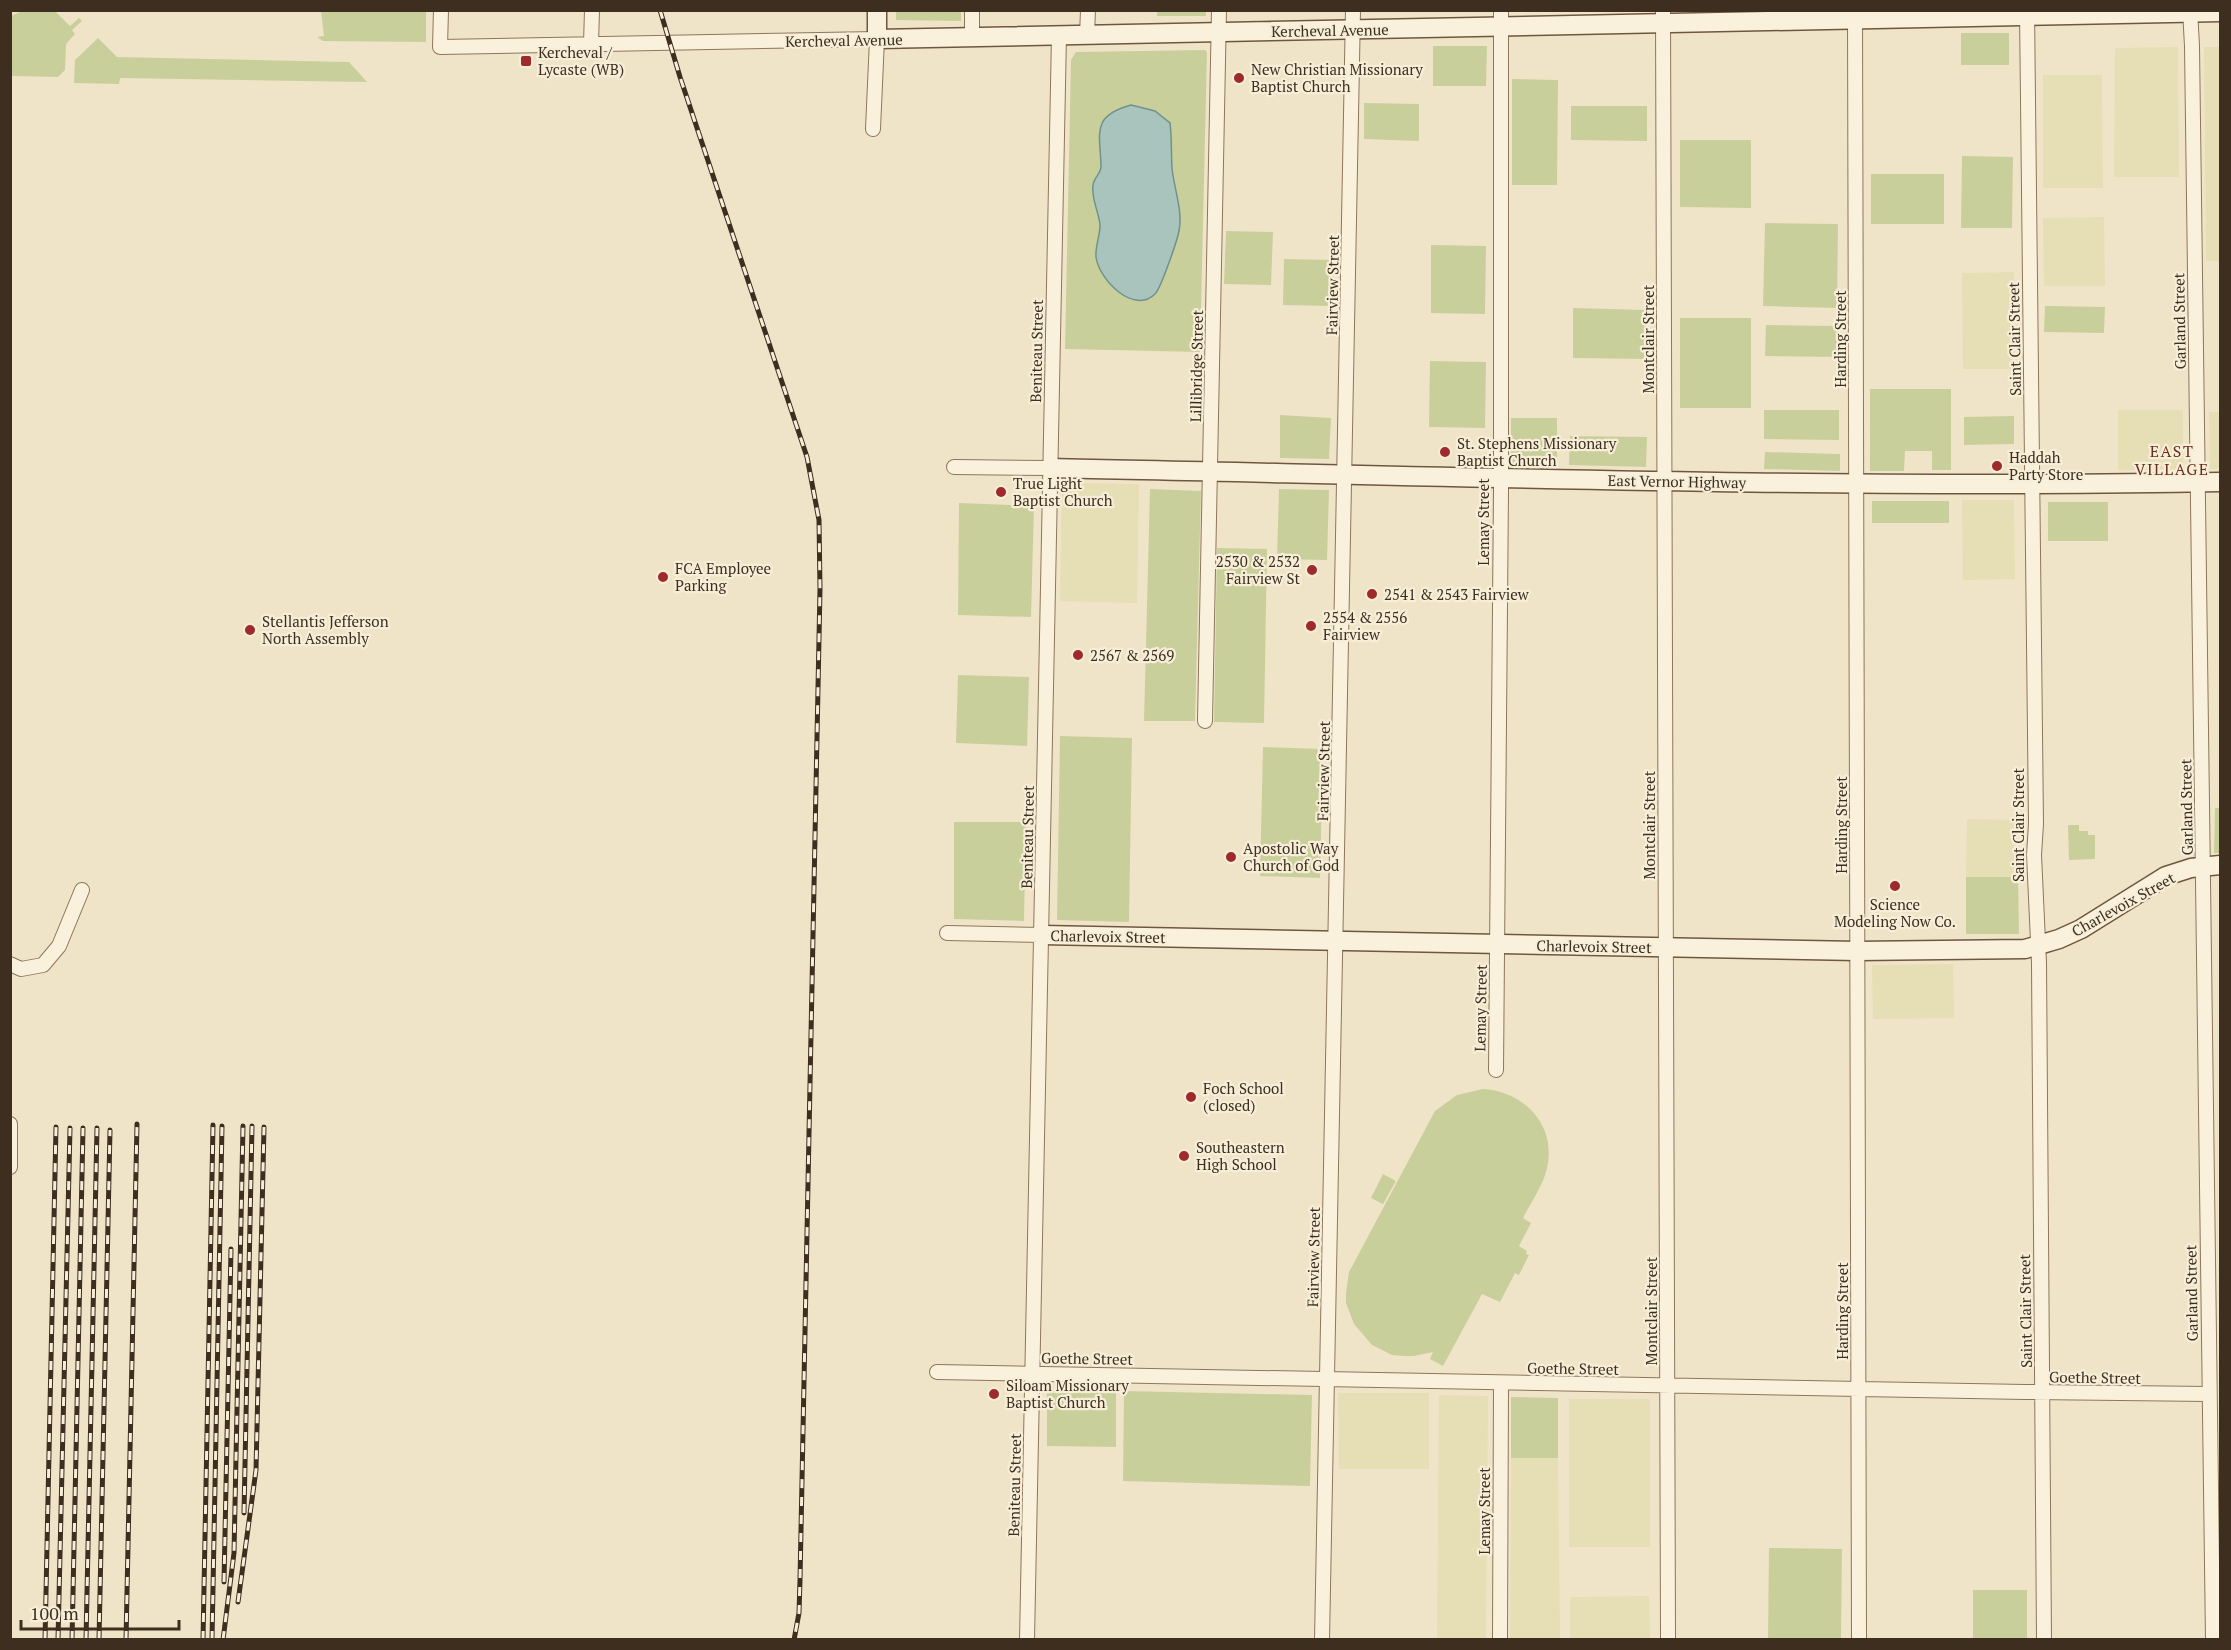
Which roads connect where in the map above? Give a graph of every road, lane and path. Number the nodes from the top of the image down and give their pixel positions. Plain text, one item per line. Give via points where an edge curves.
1 (441, 10) edge
2 (592, 10) edge
3 (877, 10) edge
4 (972, 10) edge
5 (1088, 10) edge
6 (1219, 10) edge
7 (1353, 10) edge
8 (2190, 11) edge
9 (2220, 12) edge
10 (2027, 13) edge
11 (1856, 15) edge
12 (1663, 17) edge
13 (1501, 18) edge
14 (1353, 29) junction
15 (1218, 32) junction
16 (1059, 35) junction
17 (1087, 35) junction
18 (972, 37) junction
19 (877, 39) junction
20 (591, 44) junction
21 (873, 129) dead end
22 (954, 467) dead end
23 (1050, 468) junction
24 (1211, 472) junction
25 (1345, 474) junction
26 (1500, 477) junction
27 (1665, 481) junction
28 (2198, 483) junction
29 (2220, 483) edge
30 (1856, 484) junction
31 (2032, 485) junction
32 (1205, 721) dead end
33 (2212, 866) edge
34 (82, 890) dead end
35 (947, 933) dead end
36 (1042, 935) junction
37 (1336, 941) junction
38 (1498, 945) junction
39 (2037, 946) junction
40 (1666, 947) junction
41 (1857, 951) junction
42 (10, 964) edge
43 (1496, 1070) dead end
44 (10, 1124) edge
45 (10, 1167) edge
46 (2215, 1370) edge
47 (937, 1372) dead end
48 (1032, 1373) junction
49 (1327, 1380) junction
50 (1501, 1383) junction
51 (1667, 1386) junction
52 (1858, 1389) junction
53 (2042, 1392) junction
54 (2209, 1394) junction
55 (1027, 1640) edge
56 (1322, 1640) edge
57 (1500, 1640) edge
58 (1668, 1640) edge
59 (1859, 1640) edge
60 (2044, 1640) edge
61 (2213, 1640) edge

1 - 20 street, Kercheval Avenue via 440,47
2 - 20 street
3 - 19 street
4 - 18 street
5 - 17 street
6 - 15 street, Lillibridge Street
7 - 14 street, Fairview Street
8 - 9 street, Kercheval Avenue
8 - 10 street, Kercheval Avenue
8 - 28 street, Garland Street
10 - 11 street, Kercheval Avenue
10 - 31 street, Saint Clair Street
11 - 12 street, Kercheval Avenue
11 - 30 street, Harding Street
12 - 13 street, Kercheval Avenue
12 - 27 street, Montclair Street
13 - 14 street, Kercheval Avenue
13 - 26 street, Lemay Street
14 - 15 street, Kercheval Avenue
14 - 25 street, Fairview Street
15 - 17 street, Kercheval Avenue
15 - 24 street, Lillibridge Street
16 - 17 street, Kercheval Avenue
16 - 18 street, Kercheval Avenue
16 - 23 street, Beniteau Street
18 - 19 street, Kercheval Avenue
19 - 20 street, Kercheval Avenue
19 - 21 street
22 - 23 street, East Vernor Highway
23 - 24 street, East Vernor Highway
23 - 36 street, Beniteau Street
24 - 25 street, East Vernor Highway
24 - 32 street, Lillibridge Street
25 - 26 street, East Vernor Highway
25 - 37 street, Fairview Street
26 - 27 street, East Vernor Highway
26 - 38 street, Lemay Street
27 - 30 street, East Vernor Highway
27 - 40 street, Montclair Street
28 - 29 street, East Vernor Highway
28 - 31 street, East Vernor Highway
28 - 33 street, Garland Street
30 - 31 street, East Vernor Highway
30 - 41 street, Harding Street
31 - 39 street, Saint Clair Street
33 - 39 street, Charlevoix Street via 2166,876 2081,929
33 - 46 street, Garland Street
34 - 42 street via 59,946 43,965 21,969
35 - 36 street, Charlevoix Street
36 - 37 street, Charlevoix Street
36 - 48 street, Beniteau Street
37 - 38 street, Charlevoix Street
37 - 49 street, Fairview Street
38 - 40 street, Charlevoix Street
38 - 43 street, Lemay Street
39 - 41 street, Charlevoix Street
39 - 53 street, Saint Clair Street
40 - 41 street, Charlevoix Street
40 - 51 street, Montclair Street
41 - 52 street, Harding Street
44 - 45 street
46 - 54 street, Garland Street
47 - 48 street, Goethe Street
48 - 49 street, Goethe Street
48 - 55 street, Beniteau Street
49 - 50 street, Goethe Street
49 - 56 street, Fairview Street
50 - 51 street, Goethe Street
50 - 57 street, Lemay Street
51 - 52 street, Goethe Street
51 - 58 street, Montclair Street
52 - 53 street, Goethe Street
52 - 59 street, Harding Street
53 - 54 street, Goethe Street
53 - 60 street, Saint Clair Street
54 - 61 street, Garland Street

